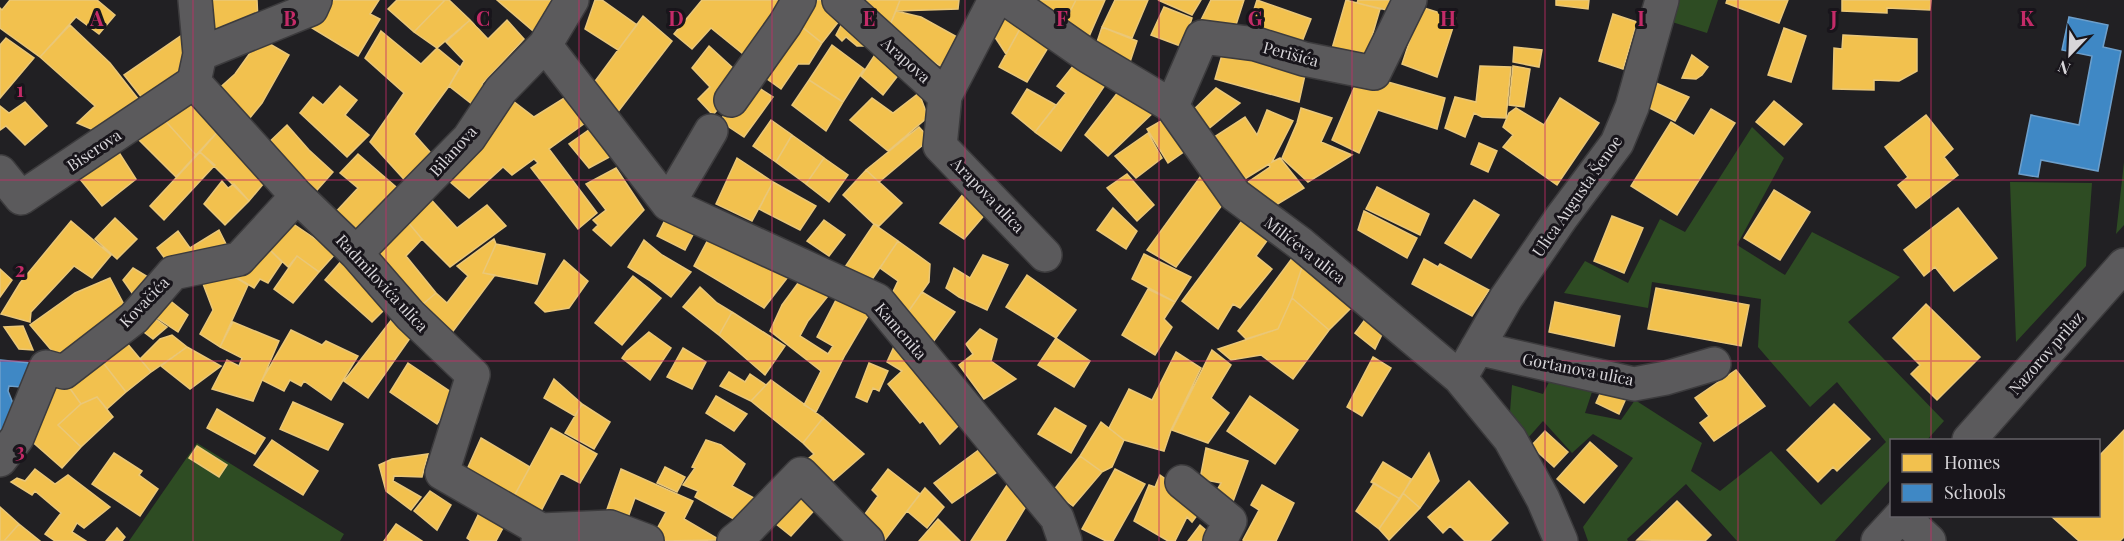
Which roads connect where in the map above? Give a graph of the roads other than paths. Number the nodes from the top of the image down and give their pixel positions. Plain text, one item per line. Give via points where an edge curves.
1 (195, 0) edge
2 (315, 0) edge
3 (572, 0) edge
4 (799, 0) edge
5 (839, 0) edge
6 (995, 0) edge
7 (1008, 0) edge
8 (1410, 0) edge
9 (1662, 0) edge
10 (545, 45) junction
11 (197, 68) junction
12 (945, 96) junction
13 (731, 100) dead end
14 (1172, 106) junction
15 (711, 131) dead end
16 (0, 172) edge
17 (297, 196) junction
18 (668, 204) junction
19 (356, 253) junction
20 (1045, 255) dead end
21 (2124, 265) edge
22 (1477, 348) junction
23 (1714, 363) dead end
24 (1461, 378) junction
25 (1971, 439) edge
26 (0, 460) edge
27 (1182, 482) dead end
28 (1901, 517) edge
29 (1903, 517) edge
30 (540, 536) edge
31 (647, 541) edge
32 (734, 541) edge
33 (867, 541) edge
34 (1065, 541) edge
35 (1220, 541) edge
36 (1561, 541) edge
37 (1878, 541) edge
38 (1929, 541) edge

1 - 11 street
2 - 11 street via 311,9
3 - 10 street
4 - 13 street
5 - 12 street, Arapova
6 - 12 street, Arapova ulica
7 - 14 street, Milićeva ulica via 1088,56
8 - 14 street, Perišića via 1374,73 1304,59 1256,44 1202,38
9 - 22 street, Ulica Augusta Šenoe via 1632,107 1617,142 1506,298
10 - 18 street, Kamenita
10 - 19 street, Bilanova via 501,90 469,138
11 - 16 street, Biserova via 21,198
11 - 17 street, Radmilovića ulica
12 - 20 street, Arapova ulica via 940,146
14 - 24 street, Milićeva ulica via 1235,195
15 - 18 street
17 - 19 street, Radmilovića ulica
17 - 26 street, Kovačića via 239,259 173,273 134,318 64,372 46,367 17,438
18 - 34 street, Kamenita via 877,300 1057,518
19 - 30 street, Radmilovića ulica via 410,315 473,375 442,473
21 - 25 street, Nazorov prilaz
22 - 23 street, Gortanova ulica via 1634,384
22 - 24 street, Ulica Augusta Šenoe
24 - 36 street, Milićeva ulica via 1510,439
27 - 35 street via 1230,521
28 - 37 street
29 - 38 street
30 - 31 street via 610,527
32 - 33 street via 801,474

